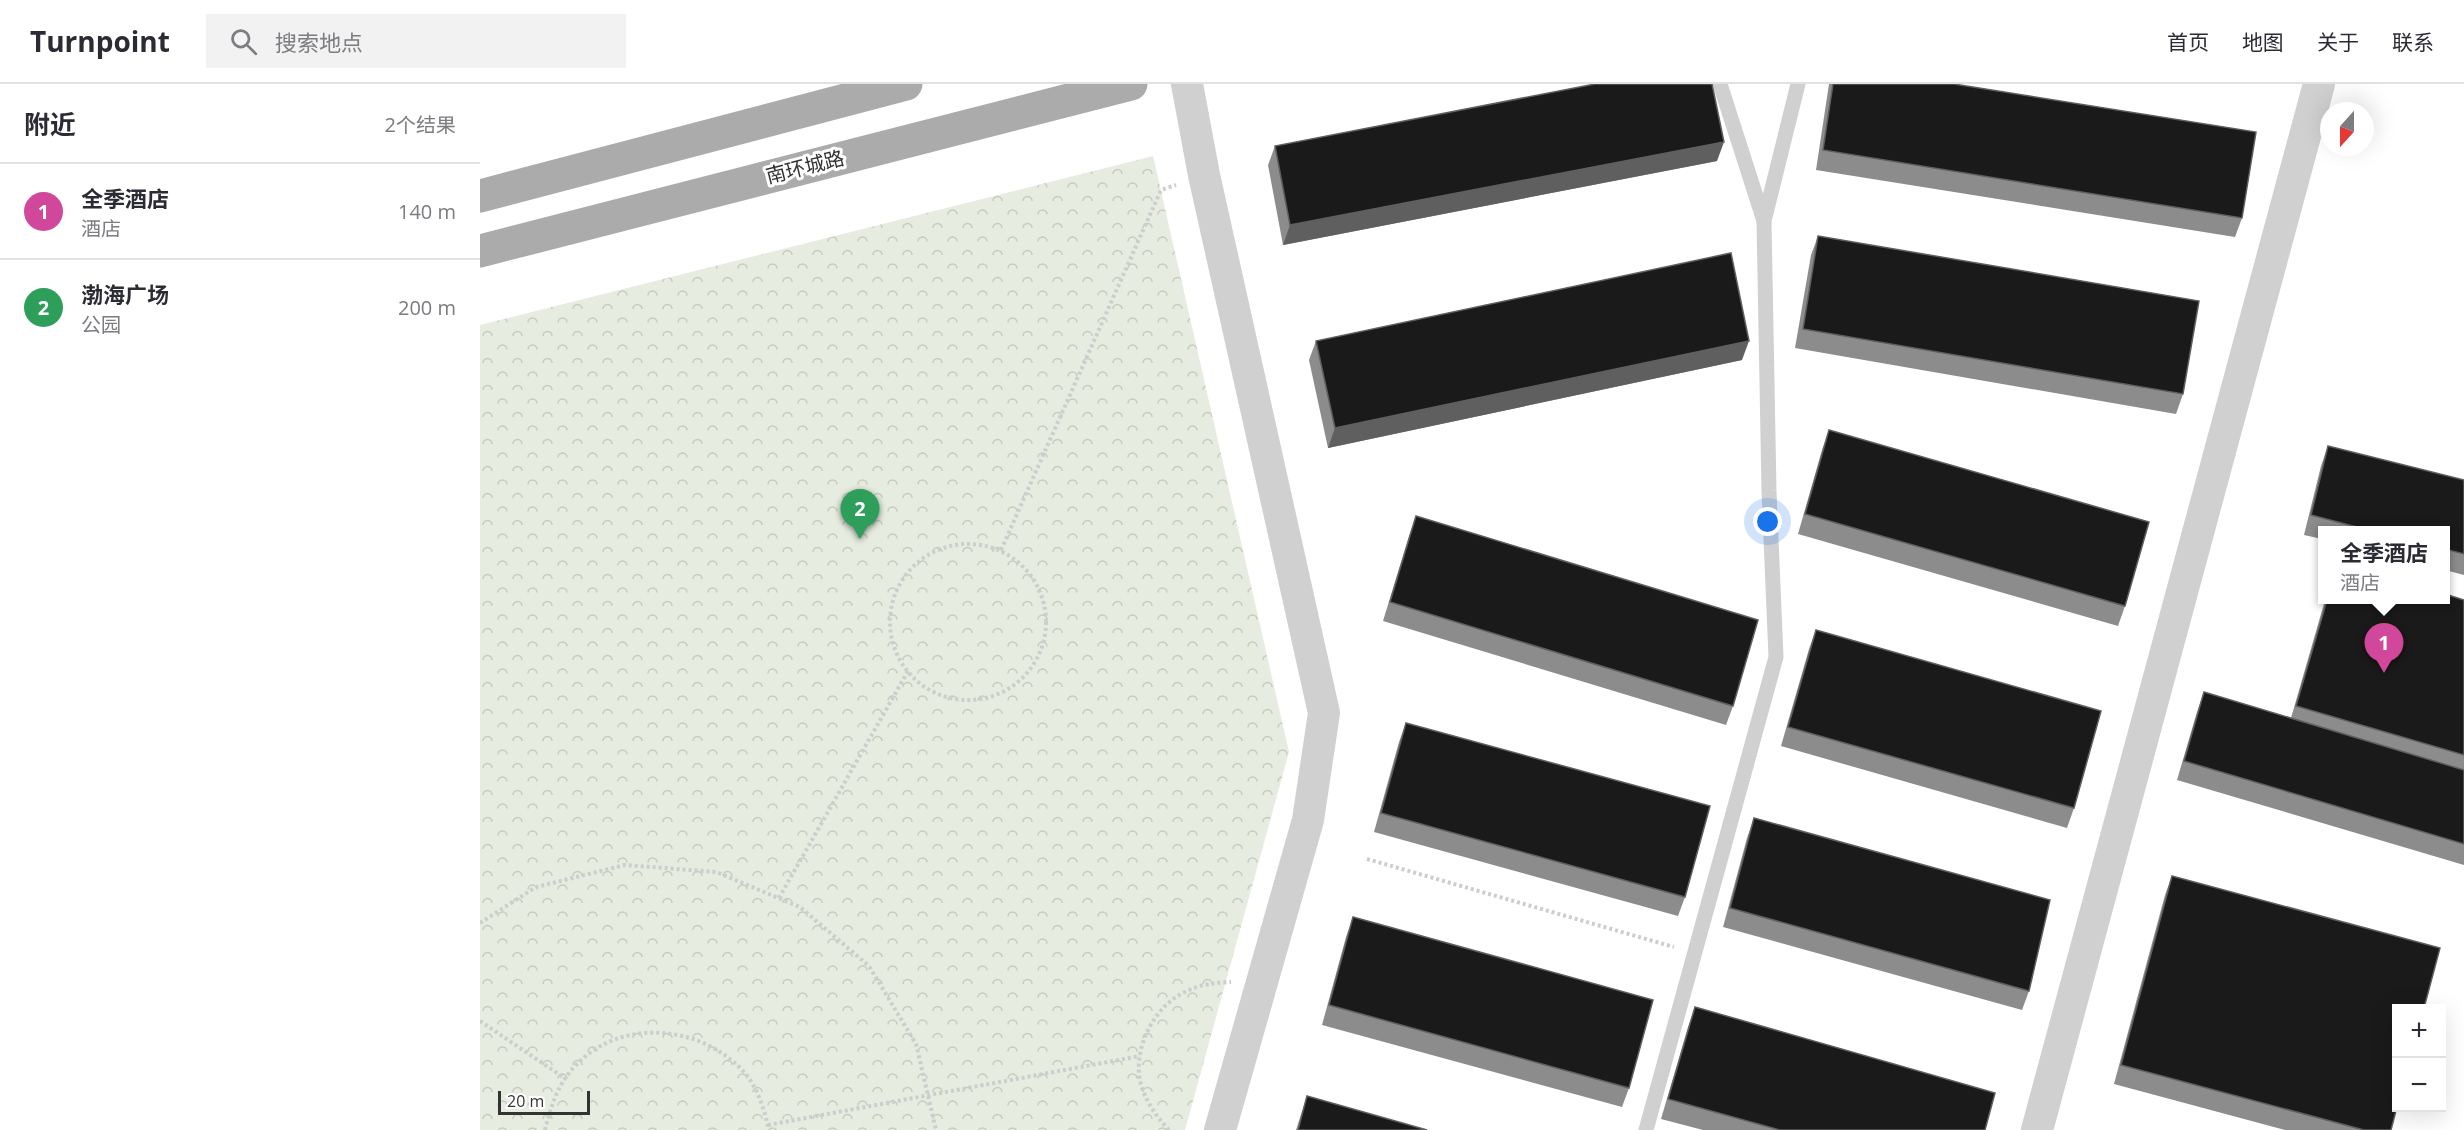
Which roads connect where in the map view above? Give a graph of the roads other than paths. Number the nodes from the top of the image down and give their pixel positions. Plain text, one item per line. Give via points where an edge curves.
1 (906, 84) edge
2 (1131, 84) edge
3 (1187, 84) edge
4 (1720, 84) edge
5 (1798, 84) edge
6 (2319, 84) edge
7 (480, 196) edge
8 (1764, 220) junction
9 (480, 251) edge
10 (1220, 1130) edge
11 (1646, 1130) edge
12 (2037, 1130) edge

1 - 7 main road
2 - 9 main road, 南环城路
3 - 10 street via 1324,713 1308,820
4 - 8 lane
5 - 8 lane
6 - 12 street
8 - 11 lane via 1776,657

